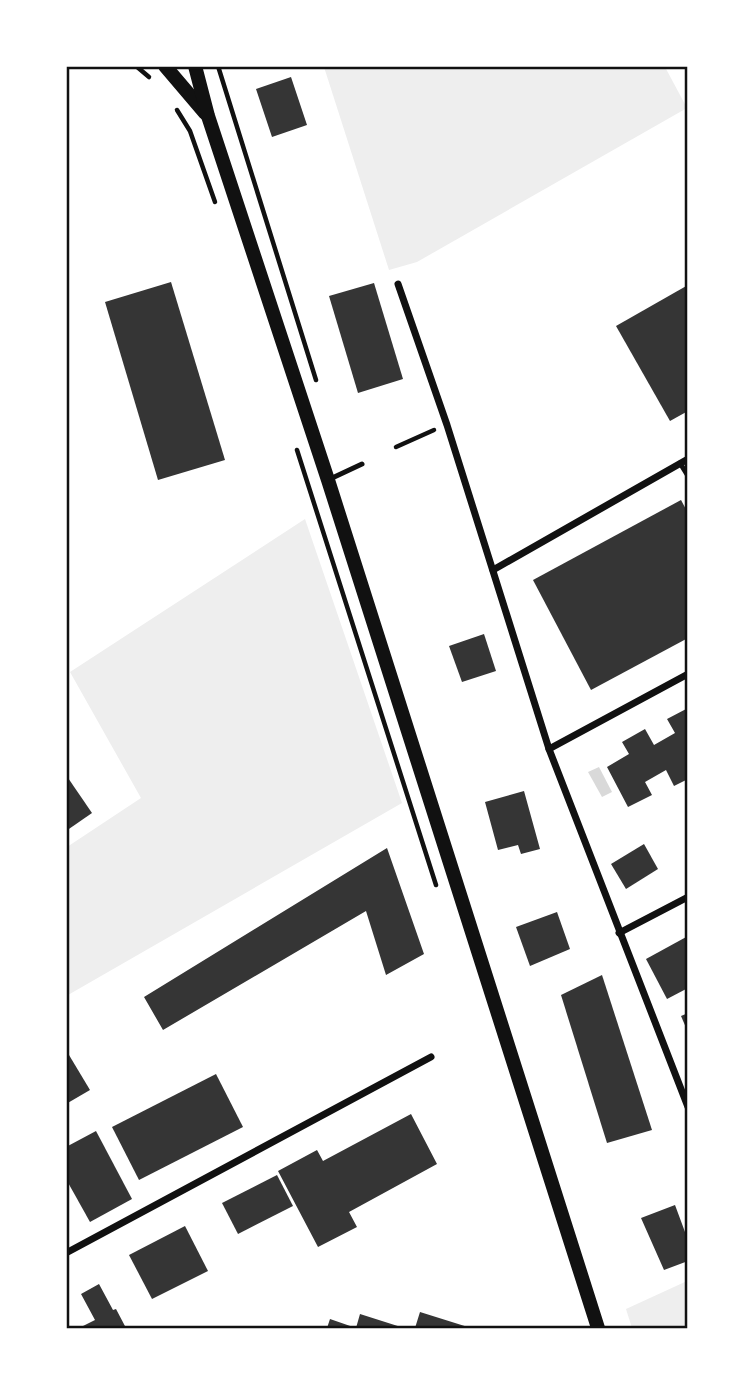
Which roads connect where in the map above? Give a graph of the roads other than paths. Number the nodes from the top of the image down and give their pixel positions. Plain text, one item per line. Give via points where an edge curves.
1 (165, 66) edge
2 (195, 66) edge
3 (208, 116) junction
4 (398, 284) dead end
5 (684, 461) edge
6 (362, 464) dead end
7 (688, 476) edge
8 (328, 480) junction
9 (493, 570) junction
10 (688, 674) edge
11 (549, 749) junction
12 (688, 897) edge
13 (619, 933) junction
14 (431, 1056) dead end
15 (688, 1080) edge
16 (679, 1084) junction
17 (688, 1107) edge
18 (66, 1253) edge
19 (598, 1328) edge

1 - 3 main road
2 - 3 main road
3 - 8 main road
4 - 9 street
5 - 7 lane
5 - 9 street
6 - 8 lane
8 - 19 main road
9 - 11 street
10 - 11 street
11 - 13 street
12 - 13 street
13 - 16 street
14 - 18 street
15 - 16 street
16 - 17 street

